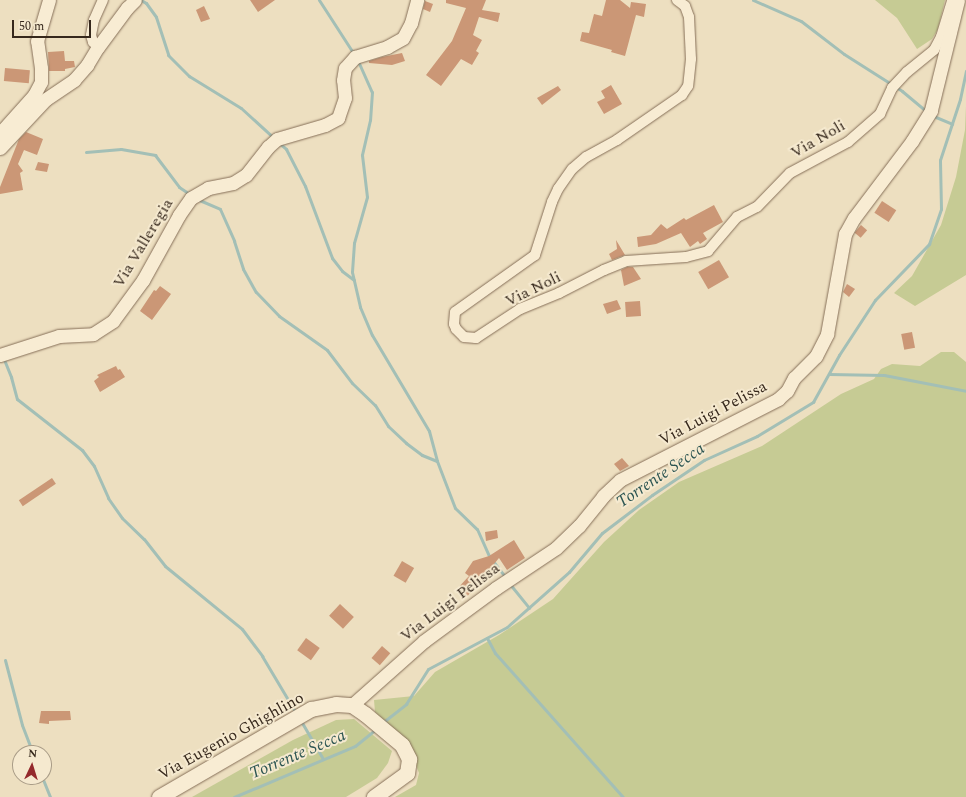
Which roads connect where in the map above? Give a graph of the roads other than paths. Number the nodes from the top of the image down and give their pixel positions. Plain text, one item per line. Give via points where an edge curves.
1 (50, 0) edge
2 (103, 0) edge
3 (135, 0) edge
4 (417, 0) edge
5 (678, 0) edge
6 (952, 0) edge
7 (958, 0) edge
8 (98, 46) junction
9 (0, 133) edge
10 (0, 148) edge
11 (0, 355) edge
12 (352, 705) junction
13 (159, 797) edge
14 (374, 797) edge

1 - 9 street via 37,41 41,68 40,82 34,94
2 - 8 street via 94,20 91,35 93,42
3 - 8 street
4 - 11 street, Via Valleregia via 411,23 403,38 387,48 355,58 345,68 345,98 338,118 326,125 277,139 246,175 232,183 208,188 191,198 143,280 113,321 93,334 59,336
5 - 6 street, Via Noli via 685,6 689,17 691,59 688,86 682,95 617,140 586,157 572,169 552,202 535,255 455,312 454,324 464,337 476,338 520,309 626,261 686,257 708,251 737,216 757,207 790,173 848,142 880,114 892,88 934,50 941,37
7 - 12 street, Via Luigi Pelissa via 931,110 912,141 854,218 845,234 828,334 816,356 794,378 787,391 778,399 620,480 556,548 424,641
8 - 10 street via 74,80 46,99
12 - 13 main road, Via Eugenio Ghighlino via 336,704 311,709
12 - 14 main road via 402,746 409,760 407,773

